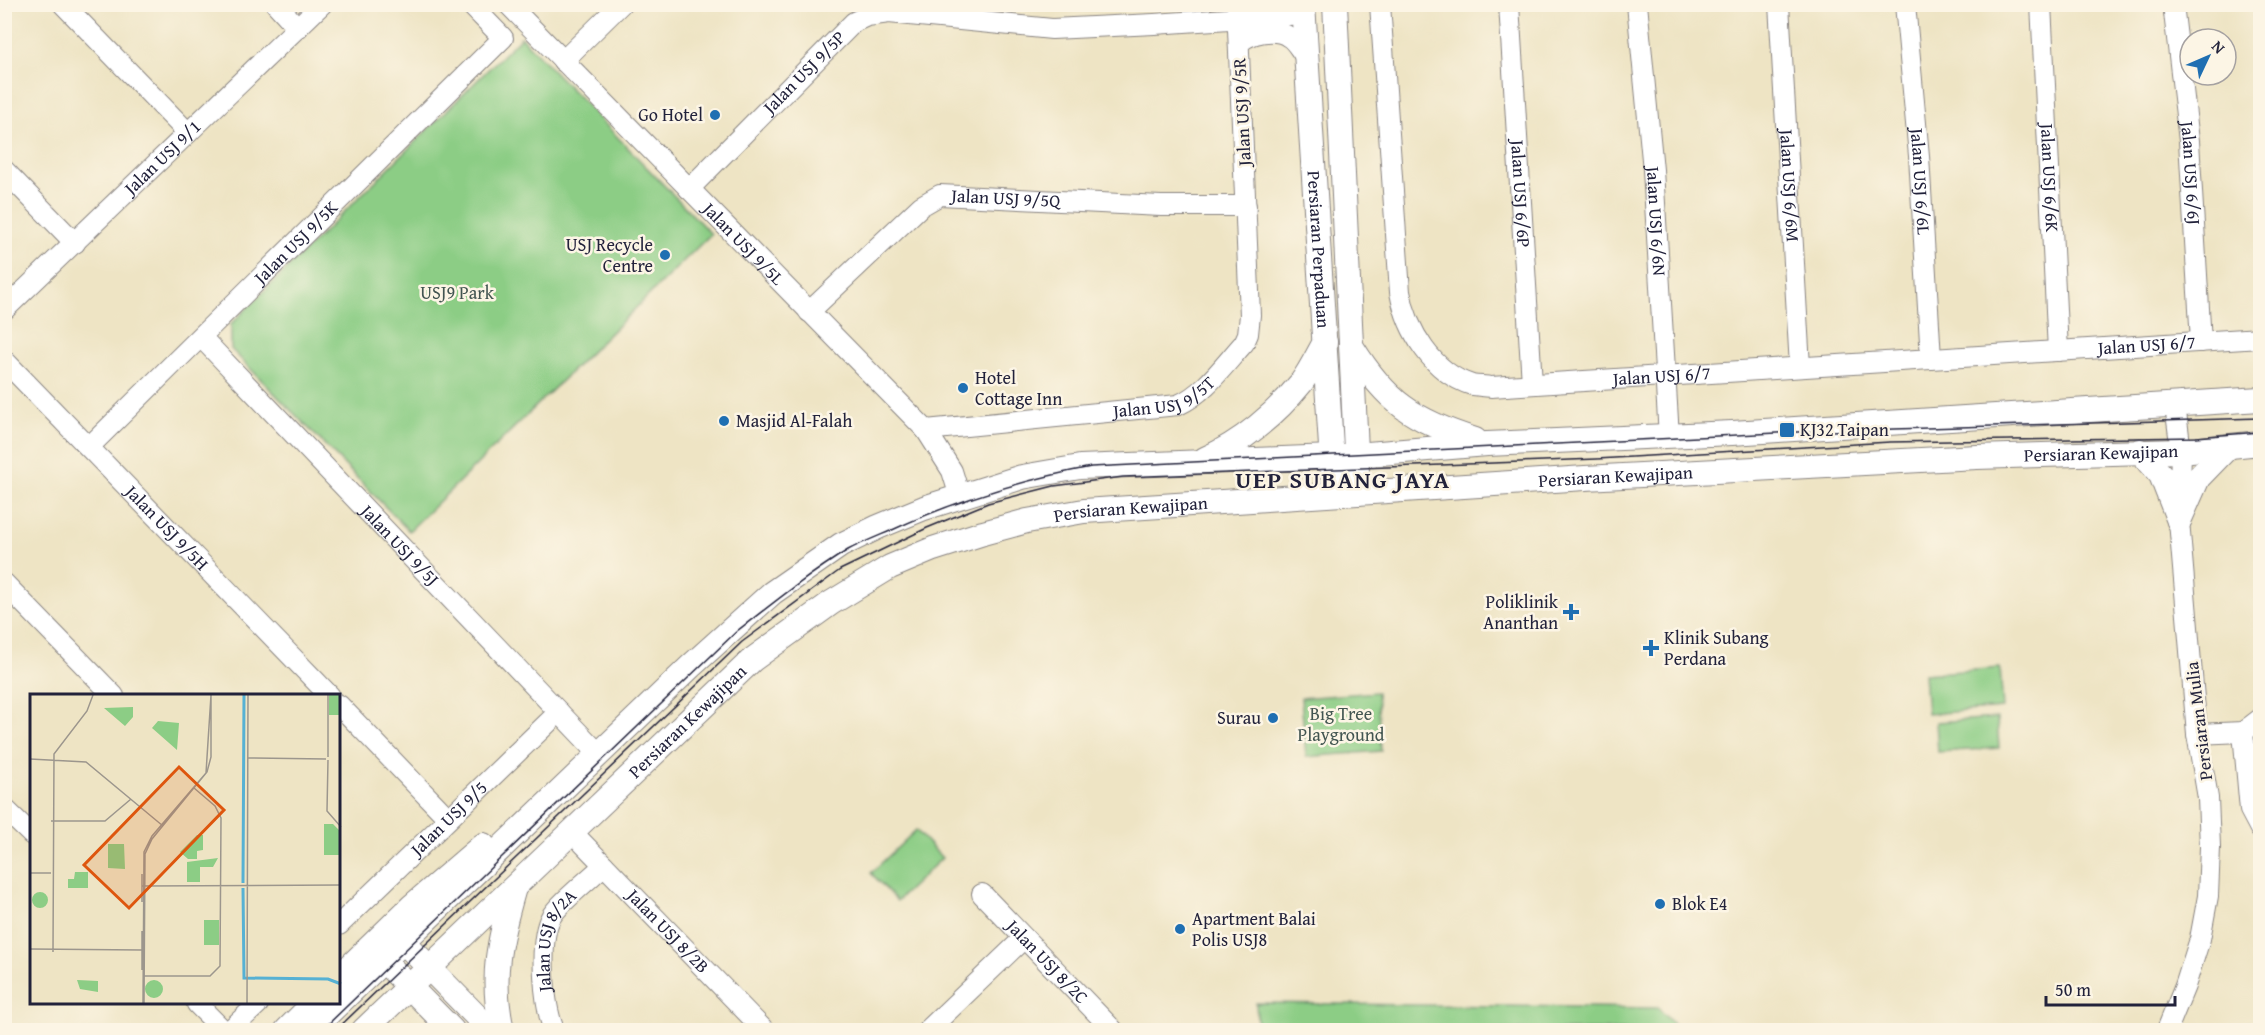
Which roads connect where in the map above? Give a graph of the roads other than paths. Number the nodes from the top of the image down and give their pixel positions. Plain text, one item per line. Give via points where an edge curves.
1 (63, 4) edge
2 (276, 4) edge
3 (322, 4) edge
4 (471, 4) edge
5 (508, 4) edge
6 (621, 4) edge
7 (1335, 4) edge
8 (1380, 4) edge
9 (1509, 4) edge
10 (1637, 4) edge
11 (1779, 4) edge
12 (1905, 4) edge
13 (2041, 4) edge
14 (2173, 4) edge
15 (1303, 9) edge
16 (1237, 11) edge
17 (298, 28) junction
18 (1239, 43) junction
19 (1305, 56) junction
20 (563, 61) junction
21 (188, 133) junction
22 (4, 170) edge
23 (689, 189) junction
24 (1246, 206) junction
25 (75, 243) junction
26 (4, 310) edge
27 (810, 312) junction
28 (201, 337) junction
29 (2260, 338) edge
30 (1325, 342) junction
31 (2201, 342) junction
32 (1351, 345) junction
33 (2058, 351) junction
34 (1931, 359) junction
35 (4, 360) edge
36 (1800, 367) junction
37 (1666, 376) junction
38 (1532, 384) junction
39 (2260, 399) edge
40 (2175, 405) junction
41 (926, 430) junction
42 (1670, 437) junction
43 (2260, 443) edge
44 (1487, 444) junction
45 (2229, 446) junction
46 (89, 447) junction
47 (2140, 451) junction
48 (2181, 451) junction
49 (1356, 455) junction
50 (1332, 457) junction
51 (1197, 463) junction
52 (1346, 494) junction
53 (960, 497) junction
54 (2179, 521) junction
55 (4, 583) edge
56 (112, 694) edge
57 (328, 694) edge
58 (340, 706) edge
59 (560, 712) junction
60 (2260, 719) edge
61 (2243, 732) junction
62 (2197, 734) junction
63 (599, 754) junction
64 (574, 778) junction
65 (4, 808) edge
66 (448, 818) junction
67 (2260, 829) edge
68 (572, 832) junction
69 (30, 833) edge
70 (604, 865) junction
71 (515, 886) junction
72 (982, 894) dead end
73 (340, 924) edge
74 (1024, 938) junction
75 (404, 942) junction
76 (384, 961) junction
77 (429, 968) junction
78 (340, 976) edge
79 (409, 986) junction
80 (340, 1003) edge
81 (197, 1005) edge
82 (257, 1005) edge
83 (312, 1005) edge
84 (337, 1005) edge
85 (223, 1030) edge
86 (230, 1030) edge
87 (287, 1030) edge
88 (311, 1030) edge
89 (364, 1030) edge
90 (452, 1030) edge
91 (490, 1030) edge
92 (502, 1030) edge
93 (554, 1030) edge
94 (764, 1030) edge
95 (928, 1030) edge
96 (1113, 1030) edge
97 (2167, 1030) edge

1 - 21 street
2 - 17 street
3 - 17 street, Jalan USJ 9/1
4 - 28 street, Jalan USJ 9/5K via 503,38
5 - 20 street, Jalan USJ 9/5L
6 - 20 street
7 - 32 main road, Persiaran Perpaduan
8 - 38 street, Jalan USJ 6/7 via 1400,292 1410,329 1437,363 1473,385
9 - 38 street, Jalan USJ 6/6P
10 - 37 street, Jalan USJ 6/6N via 1653,170
11 - 36 street, Jalan USJ 6/6M
12 - 34 street, Jalan USJ 6/6L
13 - 33 street, Jalan USJ 6/6K
14 - 31 street, Jalan USJ 6/6J via 2189,141
15 - 16 street, Jalan USJ 9/5P
15 - 19 main road, Persiaran Perpaduan
16 - 18 street, Jalan USJ 9/5R
16 - 23 street, Jalan USJ 9/5P via 1154,24 1052,29 889,14 867,16 854,22
17 - 21 street, Jalan USJ 9/1
18 - 19 street via 1248,35 1281,33
18 - 24 street, Jalan USJ 9/5R
19 - 30 main road, Persiaran Perpaduan
20 - 23 street, Jalan USJ 9/5L
21 - 25 street, Jalan USJ 9/1
22 - 25 street
23 - 27 street, Jalan USJ 9/5L
24 - 27 street, Jalan USJ 9/5Q via 1161,206 940,195 921,206
24 - 41 street, Jalan USJ 9/5T via 1248,334 1244,344 1188,401
25 - 26 street, Jalan USJ 9/1
27 - 41 street, Jalan USJ 9/5L
28 - 46 street, Jalan USJ 9/5K
28 - 59 street, Jalan USJ 9/5J
29 - 31 street, Jalan USJ 6/7
30 - 50 main road, Persiaran Perpaduan
30 - 51 main road via 1302,382 1281,405 1236,443
31 - 33 street, Jalan USJ 6/7
32 - 44 main road via 1382,390 1402,407 1426,423
32 - 49 main road, Persiaran Perpaduan
33 - 34 street, Jalan USJ 6/7
34 - 36 street, Jalan USJ 6/7
35 - 46 street, Jalan USJ 9/5H
36 - 37 street, Jalan USJ 6/7
37 - 38 street, Jalan USJ 6/7
37 - 42 street, Jalan USJ 6/6N
39 - 40 main road, Persiaran Kewajipan
40 - 42 main road, Persiaran Kewajipan
40 - 48 street, Persiaran Mulia
41 - 53 street, Jalan USJ 9/5L via 952,471
42 - 44 main road, Persiaran Kewajipan
43 - 45 main road, Persiaran Kewajipan
44 - 49 main road, Persiaran Kewajipan
45 - 48 main road, Persiaran Kewajipan
45 - 54 main road via 2198,478
46 - 57 street, Jalan USJ 9/5H
47 - 48 main road, Persiaran Kewajipan
47 - 52 main road, Persiaran Kewajipan via 1604,477
47 - 54 main road via 2161,475
48 - 54 street, Persiaran Mulia
49 - 50 main road, Persiaran Kewajipan
49 - 52 main road, Persiaran Perpaduan
50 - 51 main road, Persiaran Kewajipan
50 - 52 main road, Persiaran Perpaduan
51 - 53 main road, Persiaran Kewajipan via 1080,468 1022,477
52 - 68 main road, Persiaran Kewajipan via 1084,512 983,533 890,567 831,603 752,660
53 - 63 main road, Persiaran Kewajipan via 878,527 807,567 737,624
54 - 62 street, Persiaran Mulia
55 - 56 street
58 - 66 street
59 - 63 street, Jalan USJ 9/5J
59 - 66 street, Jalan USJ 9/5
60 - 61 street
61 - 62 street
61 - 67 street via 2250,810
62 - 97 street, Persiaran Mulia via 2208,798 2208,896 2200,939
63 - 64 main road, Persiaran Kewajipan
64 - 75 main road, Persiaran Kewajipan
64 - 78 main road, Persiaran Kewajipan via 487,842 412,906
65 - 69 street
66 - 73 street, Jalan USJ 9/5
68 - 70 street, Jalan USJ 8/2B
68 - 71 main road, Persiaran Kewajipan
70 - 93 street, Jalan USJ 8/2A via 551,916 544,938 547,1006
70 - 94 street, Jalan USJ 8/2B
71 - 77 main road, Persiaran Kewajipan
71 - 92 main road via 500,936 495,984
72 - 74 street, Jalan USJ 8/2C
74 - 95 street
74 - 96 street, Jalan USJ 8/2C
75 - 76 main road, Persiaran Kewajipan
75 - 77 main road
76 - 79 main road
76 - 80 main road, Persiaran Kewajipan
77 - 79 main road, Persiaran Kewajipan
77 - 91 main road
79 - 89 main road, Persiaran Kewajipan
79 - 90 main road
81 - 85 street
82 - 86 street
83 - 87 main road
84 - 88 main road, Persiaran Kewajipan

